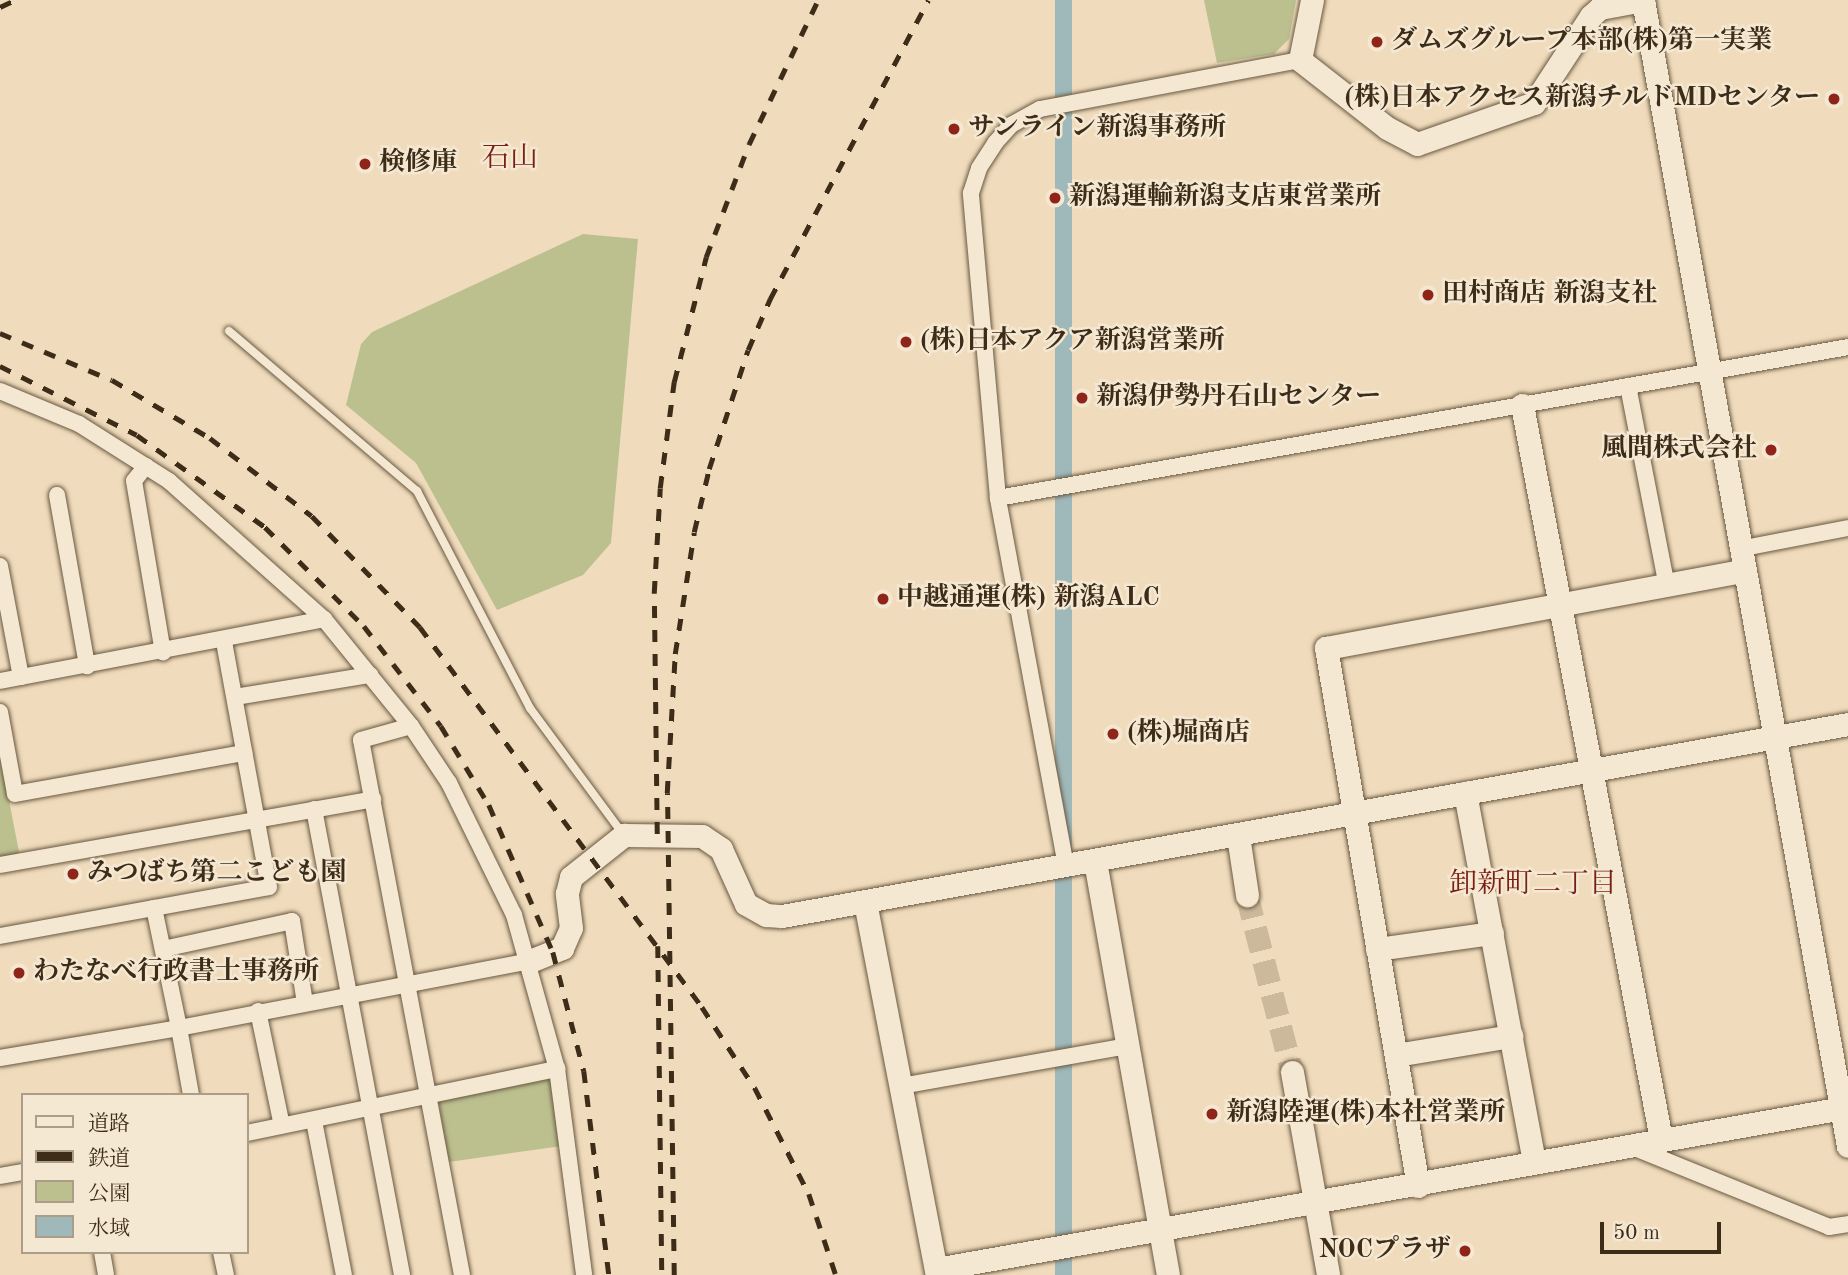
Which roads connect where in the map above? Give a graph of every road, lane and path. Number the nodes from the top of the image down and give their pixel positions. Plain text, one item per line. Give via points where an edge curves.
1 (1312, 0) edge
2 (1643, 0) edge
3 (1300, 60) junction
4 (229, 331) dead end
5 (1848, 347) edge
6 (1707, 372) junction
7 (1628, 386) junction
8 (0, 391) edge
9 (1522, 405) junction
10 (146, 466) junction
11 (57, 495) dead end
12 (998, 498) junction
13 (1848, 528) edge
14 (1741, 560) junction
15 (0, 566) edge
16 (1667, 586) junction
17 (1562, 606) junction
18 (324, 618) junction
19 (224, 641) junction
20 (163, 653) junction
21 (87, 666) junction
22 (370, 675) junction
23 (21, 677) junction
24 (0, 681) edge
25 (235, 697) junction
26 (0, 712) edge
27 (1848, 724) edge
28 (411, 726) junction
29 (1773, 736) junction
30 (244, 753) junction
31 (1592, 771) junction
32 (1465, 793) junction
33 (373, 799) junction
34 (314, 810) junction
35 (1354, 815) junction
36 (257, 820) junction
37 (624, 835) junction
38 (1238, 836) junction
39 (1095, 861) junction
40 (0, 865) edge
41 (1066, 866) junction
42 (1247, 895) tunnel mouth
43 (865, 902) junction
44 (155, 908) junction
45 (1492, 933) junction
46 (0, 936) edge
47 (163, 949) junction
48 (1377, 949) junction
49 (530, 961) junction
50 (408, 983) junction
51 (349, 995) junction
52 (305, 1003) junction
53 (258, 1011) junction
54 (178, 1028) junction
55 (1511, 1036) junction
56 (1127, 1046) junction
57 (1396, 1055) junction
58 (0, 1058) edge
59 (557, 1069) junction
60 (1292, 1072) tunnel mouth
61 (901, 1086) junction
62 (191, 1093) edge
63 (426, 1096) junction
64 (370, 1108) junction
65 (1845, 1108) edge
66 (314, 1121) junction
67 (282, 1126) junction
68 (248, 1133) edge
69 (1661, 1139) junction
70 (1627, 1145) junction
71 (1848, 1146) edge
72 (1534, 1163) junction
73 (21, 1172) edge
74 (0, 1176) edge
75 (1418, 1186) junction
76 (1315, 1205) junction
77 (1848, 1224) edge
78 (1160, 1229) junction
79 (102, 1254) edge
80 (222, 1254) edge
81 (936, 1272) edge
82 (106, 1275) edge
83 (226, 1275) edge
84 (344, 1275) edge
85 (402, 1275) edge
86 (461, 1275) edge
87 (584, 1275) edge
88 (1168, 1275) edge
89 (1328, 1275) edge

1 - 3 street
2 - 3 street via 1600,8 1591,16 1534,103 1429,143 1417,144 1387,128
2 - 6 street
3 - 12 street via 1040,109 1011,125 995,143 979,168 971,193 971,228
4 - 37 lane via 417,491 530,708
5 - 6 street
6 - 7 street
6 - 14 street
7 - 9 street
7 - 16 street
8 - 10 street via 79,424
9 - 12 street
9 - 17 street
10 - 18 street via 261,558
10 - 20 street via 134,481
11 - 21 street
12 - 41 street
13 - 14 street
14 - 16 street
14 - 29 street
15 - 23 street
16 - 17 street
17 - 31 street
17 - 35 street via 1326,648
18 - 19 street
18 - 22 street
19 - 20 street
19 - 25 street
20 - 21 street
21 - 23 street
22 - 25 street
22 - 28 street
23 - 24 street
25 - 30 street
26 - 30 street via 15,794
27 - 29 street
28 - 33 street via 360,740
28 - 49 street via 449,783 514,915
29 - 31 street
29 - 65 street
30 - 36 street
31 - 32 street
31 - 69 street
32 - 35 street
32 - 45 street
33 - 34 street
33 - 50 street
34 - 36 street
34 - 51 street
35 - 38 street
35 - 48 street
36 - 40 street
36 - 44 street via 269,887
37 - 43 street via 690,834 712,842 727,859 739,897 766,915
37 - 49 street via 571,877 566,893 571,928 562,948
38 - 39 street
38 - 42 street
39 - 41 street
39 - 56 street
41 - 43 street
43 - 61 street
44 - 46 street
44 - 47 street
45 - 48 street
45 - 55 street
47 - 52 street via 292,921
47 - 54 street
48 - 57 street
49 - 50 street
49 - 59 street
50 - 51 street
50 - 63 street
51 - 52 street
51 - 64 street
52 - 53 street
53 - 54 street
53 - 67 street
54 - 58 street
54 - 62 street
55 - 57 street
55 - 72 street
56 - 61 street
56 - 78 street
57 - 75 street
59 - 63 street
59 - 87 street
60 - 76 street
61 - 81 street
63 - 64 street
63 - 86 street
64 - 66 street
64 - 85 street
65 - 69 street
65 - 71 street
66 - 67 street
66 - 84 street
67 - 68 street
69 - 70 street
70 - 72 street
70 - 77 street via 1829,1227
72 - 75 street
73 - 74 street
75 - 76 street
76 - 78 street
76 - 89 street
78 - 81 street
78 - 88 street
79 - 82 street
80 - 83 street

